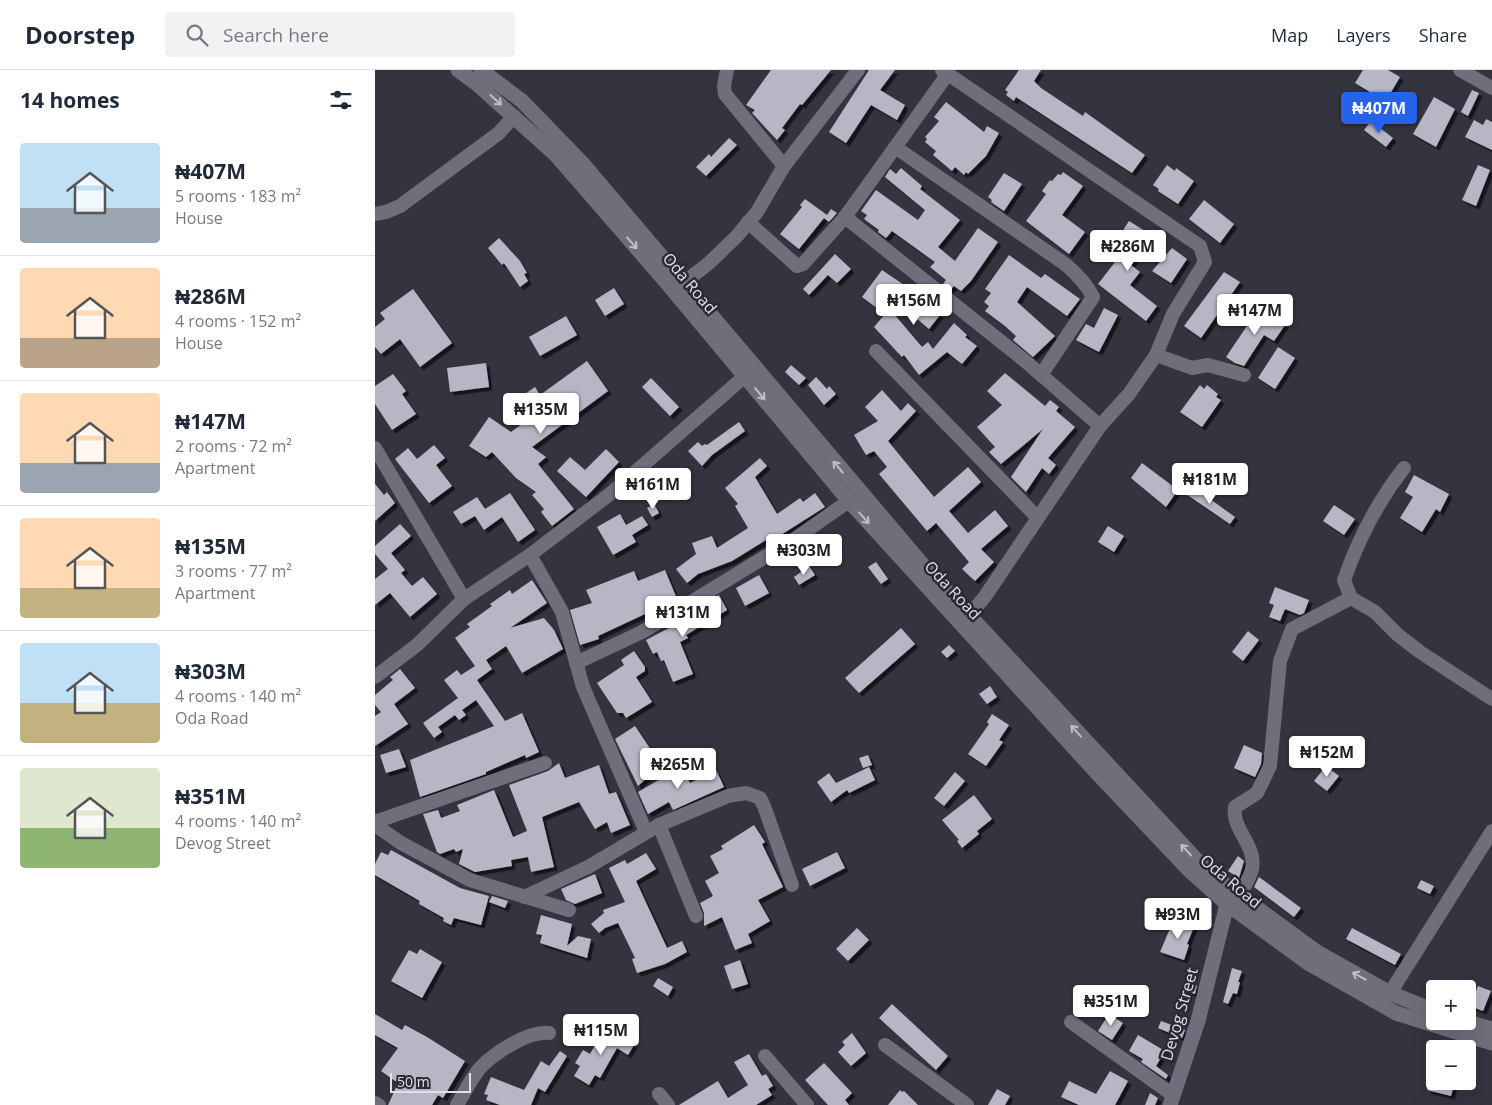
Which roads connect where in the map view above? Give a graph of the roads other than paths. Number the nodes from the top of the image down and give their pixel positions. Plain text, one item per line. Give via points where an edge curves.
1 (458, 70) edge
2 (481, 70) edge
3 (727, 70) edge
4 (858, 70) edge
5 (1461, 70) edge
6 (944, 73) edge
7 (1492, 88) edge
8 (514, 116) junction
9 (895, 147) junction
10 (784, 166) junction
11 (375, 214) edge
12 (616, 214) junction
13 (845, 217) junction
14 (748, 222) junction
15 (682, 284) junction
16 (876, 351) dead end
17 (1156, 355) junction
18 (1041, 375) junction
19 (1244, 375) dead end
20 (745, 376) junction
21 (1100, 426) junction
22 (375, 448) edge
23 (1404, 468) dead end
24 (849, 501) junction
25 (1037, 517) junction
26 (530, 555) junction
27 (1351, 598) junction
28 (464, 599) junction
29 (970, 615) junction
30 (576, 662) junction
31 (375, 677) edge
32 (1492, 699) edge
33 (545, 764) dead end
34 (375, 824) edge
35 (659, 825) junction
36 (1492, 831) edge
37 (646, 832) junction
38 (792, 885) dead end
39 (524, 897) junction
40 (1233, 900) junction
41 (569, 910) dead end
42 (696, 916) dead end
43 (1390, 993) junction
44 (1426, 1007) edge
45 (1071, 1022) dead end
46 (1476, 1024) edge
47 (1492, 1029) edge
48 (549, 1033) dead end
49 (1492, 1043) edge
50 (885, 1045) dead end
51 (765, 1056) dead end
52 (1172, 1100) edge
53 (375, 1103) edge
54 (379, 1105) edge
55 (457, 1105) edge
56 (807, 1105) edge
57 (967, 1105) edge

1 -> 8 street, Oda Road
2 - 12 street, Oda Road via 522,101 584,165
3 - 10 street via 725,94
4 - 10 street
5 - 7 street
6 - 9 street
6 - 17 street via 1200,246 1205,262 1173,314
8 - 11 street via 499,132 400,206
8 - 12 street, Oda Road
9 - 13 street
9 - 18 street via 1065,264 1079,275 1089,290 1093,297
10 - 14 street
12 - 15 street, Oda Road
12 -> 20 street, Oda Road
13 - 14 street via 803,264 797,266
13 - 18 street
14 - 15 street via 709,263
29 -> 15 street, Oda Road via 864,497
16 - 25 street
17 - 19 street via 1192,368 1208,365
17 - 21 street via 1129,394
18 - 21 street
20 -> 24 street, Oda Road
20 - 26 street via 610,494
21 - 25 street
22 - 28 street
23 - 27 street via 1384,494 1351,560 1344,580
24 - 30 street via 796,538 642,632
24 -> 40 street, Oda Road via 1152,832 1191,872
25 - 29 street
26 - 28 street
26 - 30 street via 562,612
27 - 32 street via 1375,612 1420,652
27 - 40 street via 1292,629 1286,640 1280,661 1270,766 1257,792 1235,807 1233,816 1253,856 1252,870
28 - 31 street via 417,645
40 -> 29 street, Oda Road
30 - 37 street via 583,687
33 - 34 street
34 - 39 street via 401,843 470,880
35 - 37 street
35 - 38 street via 727,796 746,793 760,798
35 - 42 street
36 - 43 street
37 - 39 street via 588,867
39 - 41 street
43 -> 40 street, Oda Road
40 - 49 street, Oda Road via 1308,963 1396,1013
40 - 52 street, Devog Street
43 - 44 street, Oda Road
45 - 52 street
46 - 47 street
48 - 55 street via 519,1041 489,1059
50 - 57 street
51 - 56 street
53 - 54 street

